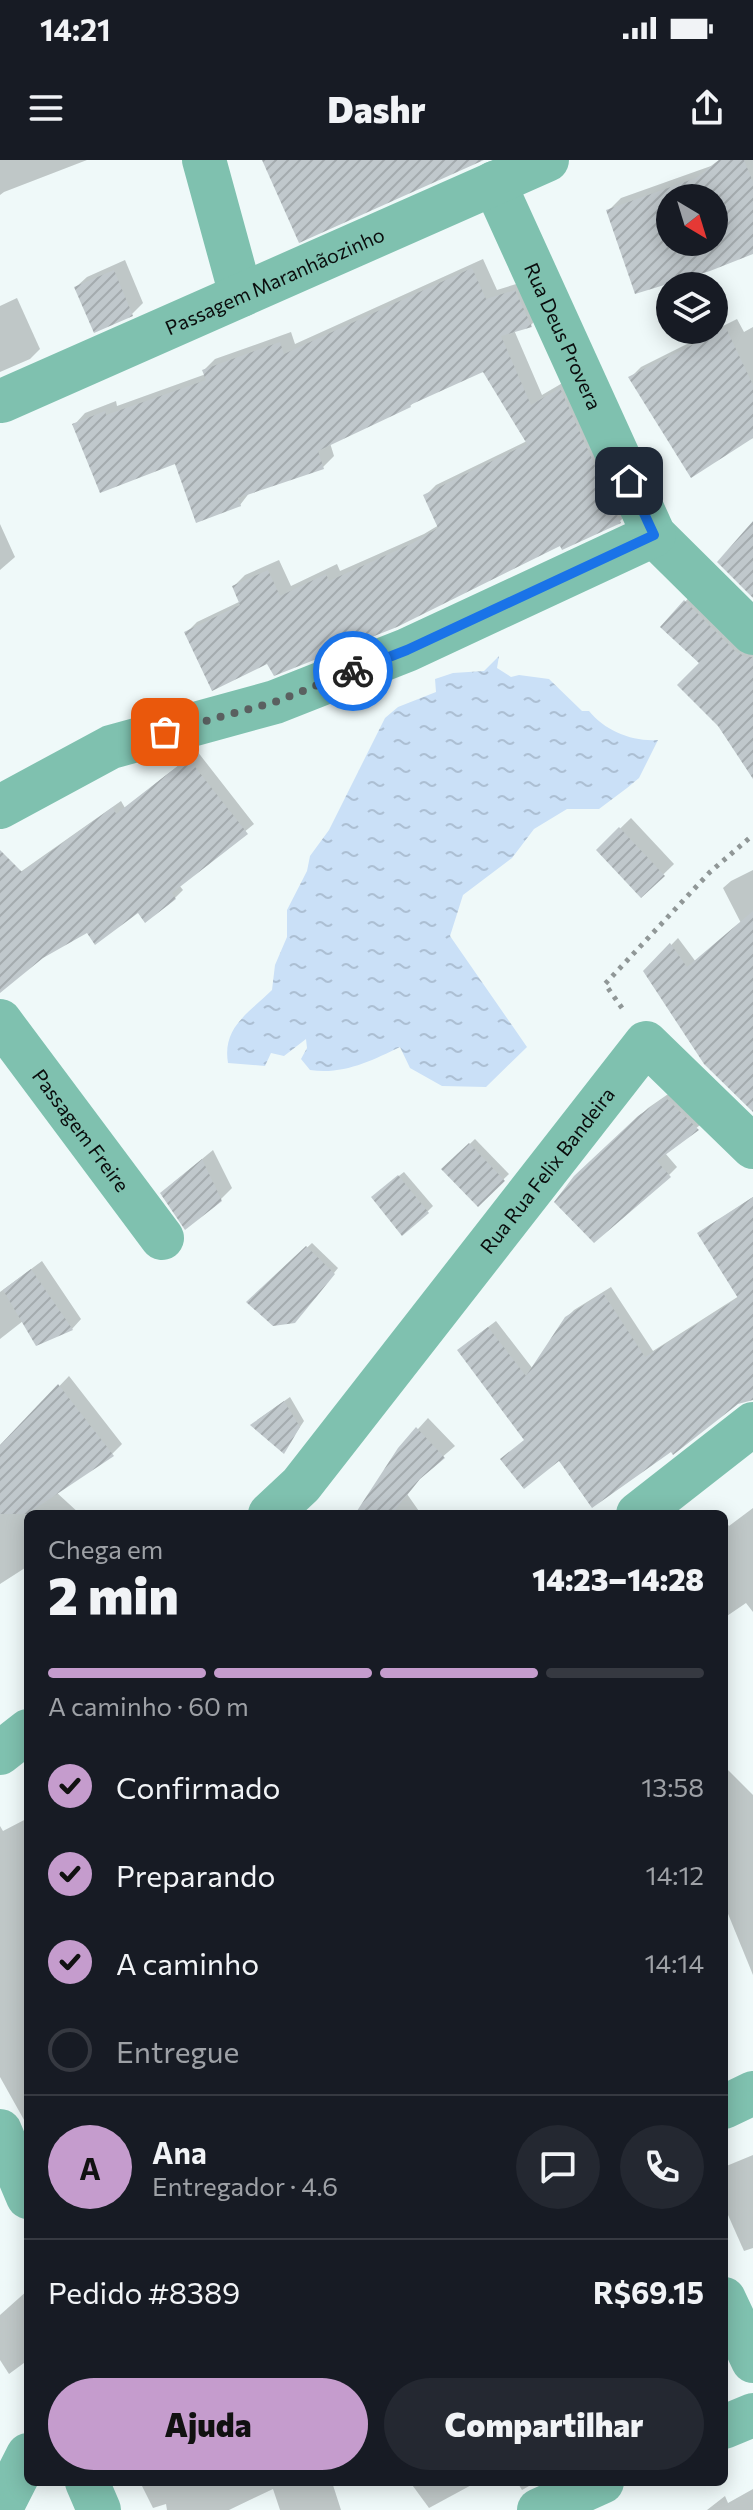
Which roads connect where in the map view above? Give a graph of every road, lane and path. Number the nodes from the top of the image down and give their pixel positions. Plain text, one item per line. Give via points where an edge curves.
1 (204, 160) edge
2 (547, 160) edge
3 (494, 183) junction
4 (241, 295) junction
5 (2, 401) dead end
6 (654, 535) junction
7 (753, 633) edge
8 (0, 807) edge
9 (753, 835) edge
10 (0, 1021) edge
11 (646, 1043) junction
12 (753, 1147) edge
13 (162, 1238) dead end
14 (753, 1424) edge
15 (311, 1500) edge
16 (282, 1510) edge
17 (643, 1510) edge
18 (24, 1734) edge
19 (0, 1753) edge
20 (753, 2093) edge
21 (728, 2105) edge
22 (0, 2131) edge
23 (24, 2188) edge
24 (728, 2308) edge
25 (753, 2361) edge
26 (753, 2415) edge
27 (728, 2425) edge
28 (24, 2463) edge
29 (89, 2486) edge
30 (593, 2486) edge
31 (0, 2510) edge
32 (99, 2510) edge
33 (539, 2510) edge

1 - 4 street
2 - 3 street, Passagem Maranhãozinho
3 - 4 street, Passagem Maranhãozinho
3 - 6 street, Rua Deus Provera
4 - 5 street, Passagem Maranhãozinho
6 - 7 street, Rua Deus Provera
6 - 8 street via 407,650 275,702 111,747
9 - 11 path via 710,872 605,984
10 - 13 street, Passagem Freire
11 - 12 street
11 - 15 street, Rua Rua Felix Bandeira
14 - 17 street
15 - 16 street, Rua Rua Felix Bandeira
18 - 19 street
20 - 21 street
22 - 23 street
24 - 25 street
26 - 27 street
28 - 31 street
29 - 32 street
30 - 33 street

